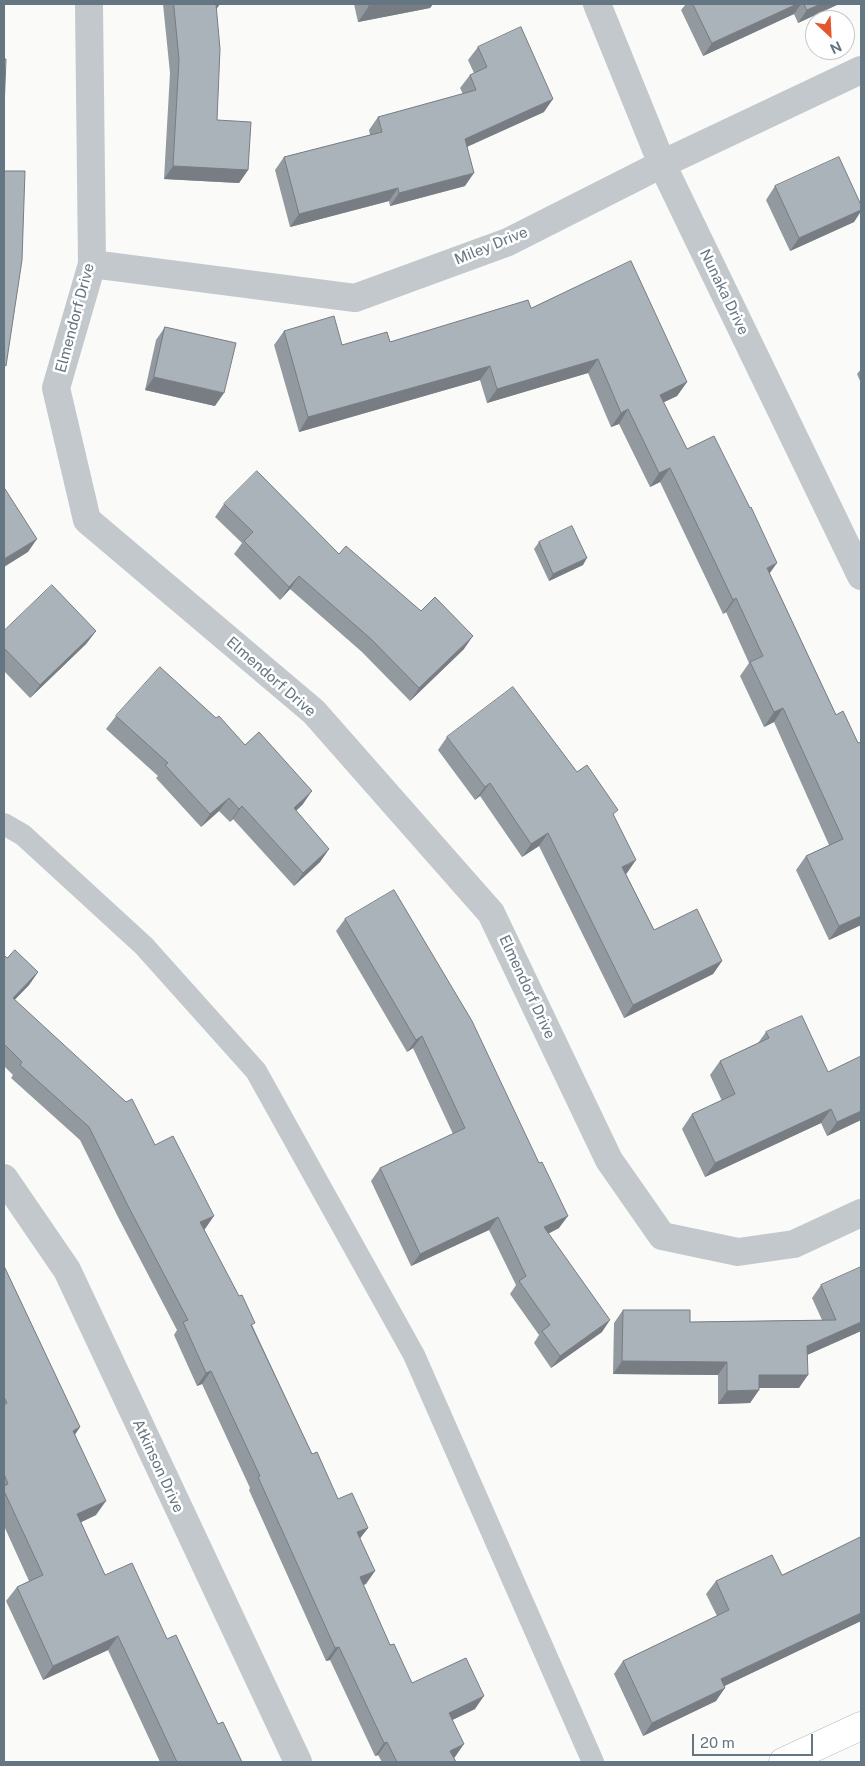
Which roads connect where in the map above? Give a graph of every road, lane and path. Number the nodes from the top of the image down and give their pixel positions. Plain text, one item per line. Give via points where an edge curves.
1 (89, 4) edge
2 (597, 4) edge
3 (861, 70) edge
4 (662, 164) junction
5 (92, 264) junction
6 (861, 576) edge
7 (4, 824) edge
8 (4, 1178) edge
9 (861, 1213) edge
10 (861, 1726) edge
11 (298, 1762) edge
12 (593, 1762) edge
13 (783, 1762) edge

1 - 5 street, Elmendorf Drive
2 - 4 street, Nunaka Drive
3 - 4 street, Miley Drive
4 - 5 street, Miley Drive via 508,242 354,298
4 - 6 street, Nunaka Drive
5 - 9 street, Elmendorf Drive via 56,388 87,520 314,712 492,913 609,1160 662,1236 738,1252 794,1244
7 - 12 lane via 23,835 144,946 256,1071 414,1355
8 - 11 street, Atkinson Drive via 67,1270
10 - 13 main road

